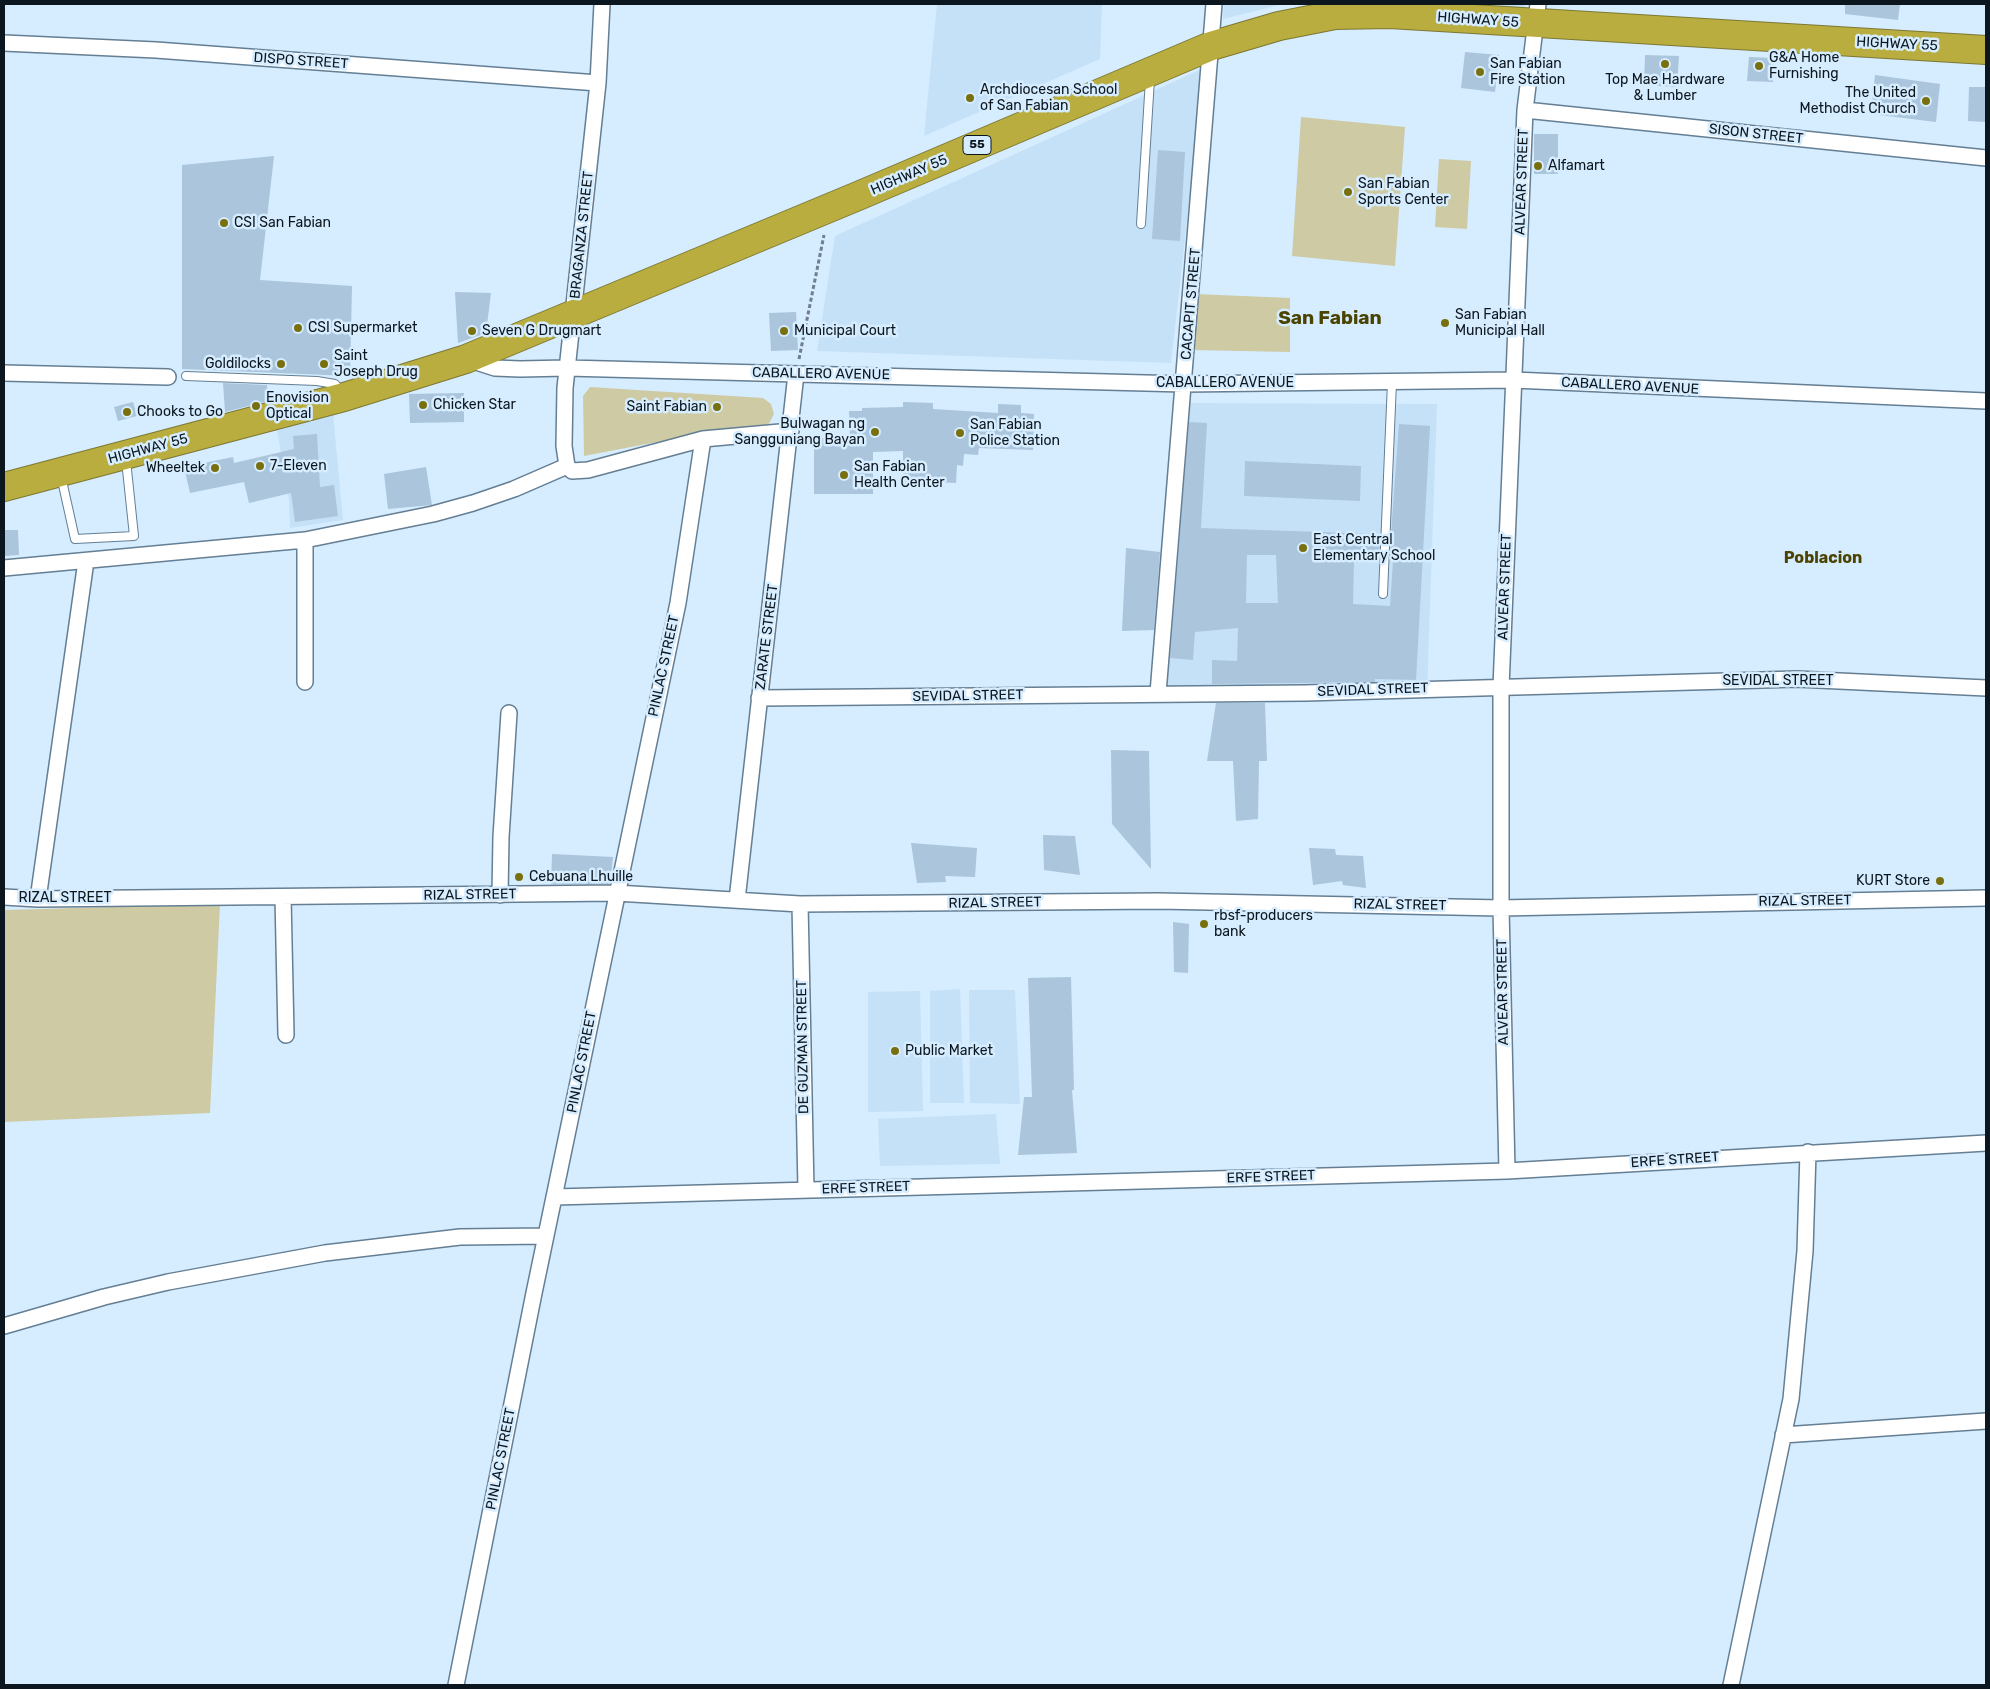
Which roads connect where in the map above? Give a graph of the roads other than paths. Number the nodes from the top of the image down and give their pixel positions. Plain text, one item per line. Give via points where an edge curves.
1 (602, 4) edge
2 (1214, 4) edge
3 (1536, 14) edge
4 (4, 43) edge
5 (1211, 46) junction
6 (1986, 50) edge
7 (1150, 72) junction
8 (598, 83) junction
9 (1525, 110) junction
10 (1986, 158) edge
11 (1141, 224) dead end
12 (574, 314) junction
13 (466, 359) junction
14 (568, 368) junction
15 (4, 373) edge
16 (796, 374) junction
17 (186, 376) dead end
18 (168, 377) dead end
19 (1514, 380) junction
20 (1392, 382) junction
21 (1184, 384) junction
22 (344, 397) junction
23 (1986, 401) edge
24 (791, 431) junction
25 (703, 439) junction
26 (126, 455) junction
27 (567, 466) junction
28 (60, 472) junction
29 (4, 487) edge
30 (305, 540) junction
31 (86, 561) junction
32 (4, 568) edge
33 (1383, 594) dead end
34 (305, 682) dead end
35 (1501, 687) junction
36 (1986, 688) edge
37 (1158, 693) junction
38 (759, 698) junction
39 (509, 713) dead end
40 (616, 893) junction
41 (500, 894) junction
42 (4, 897) edge
43 (283, 897) junction
44 (1986, 898) edge
45 (38, 899) junction
46 (737, 900) junction
47 (800, 904) junction
48 (1501, 908) junction
49 (286, 1035) dead end
50 (1986, 1143) edge
51 (1808, 1152) junction
52 (1507, 1171) junction
53 (806, 1190) junction
54 (555, 1197) junction
55 (546, 1236) junction
56 (4, 1326) edge
57 (1986, 1421) edge
58 (1783, 1435) junction
59 (456, 1685) edge
60 (1731, 1685) edge

1 - 8 street, BRAGANZA STREET
2 - 5 street, CACAPIT STREET
3 - 5 highway, HIGHWAY 55 / 55 via 1336,15 1279,26
3 - 6 highway, HIGHWAY 55 / 55
3 - 9 street, ALVEAR STREET
4 - 8 street, DISPO STREET via 156,50
5 - 7 highway, HIGHWAY 55 / 55
5 - 21 street, CACAPIT STREET
7 - 11 lane
7 - 12 highway, HIGHWAY 55 / 55
8 - 12 street, BRAGANZA STREET
9 - 10 street, SISON STREET
9 - 19 street, ALVEAR STREET
12 - 13 highway, HIGHWAY 55 / 55
12 - 14 street, BRAGANZA STREET
13 - 14 street, CABALLERO AVENUE via 495,368
13 - 22 highway, HIGHWAY 55 / 55
14 - 16 street, CABALLERO AVENUE
14 - 27 street, BRAGANZA STREET via 564,439
15 - 18 street
16 - 21 street, CABALLERO AVENUE
16 - 24 street, ZARATE STREET
17 - 22 lane via 317,380 335,384
19 - 20 street, CABALLERO AVENUE
19 - 23 street, CABALLERO AVENUE
19 - 35 street, ALVEAR STREET
20 - 21 street, CABALLERO AVENUE
20 - 33 lane
21 - 37 street, CACAPIT STREET
22 - 26 highway, HIGHWAY 55 / 55
24 - 25 street
24 - 38 street, ZARATE STREET
25 - 27 street via 588,470 572,471
25 - 40 street, PINLAC STREET via 678,603
26 - 28 highway, HIGHWAY 55 / 55
26 - 28 lane via 134,536 75,539
27 - 30 street via 473,504
28 - 29 highway, HIGHWAY 55 / 55
30 - 31 street
30 - 34 street
31 - 32 street
31 - 45 street
35 - 36 street, SEVIDAL STREET via 1797,680
35 - 37 street, SEVIDAL STREET via 1305,693
35 - 48 street, ALVEAR STREET
37 - 38 street, SEVIDAL STREET
38 - 46 street, ZARATE STREET
39 - 41 street
40 - 41 street, RIZAL STREET
40 - 46 street, RIZAL STREET
40 - 54 street, PINLAC STREET
41 - 43 street, RIZAL STREET
42 - 45 street, RIZAL STREET
43 - 45 street, RIZAL STREET
43 - 49 street
44 - 48 street, RIZAL STREET
46 - 47 street, RIZAL STREET
47 - 48 street, RIZAL STREET via 1159,900
47 - 53 street, DE GUZMAN STREET
48 - 52 street, ALVEAR STREET
50 - 51 street, ERFE STREET
51 - 52 street, ERFE STREET
51 - 58 street via 1806,1251 1799,1331 1790,1406
52 - 53 street, ERFE STREET
53 - 54 street, ERFE STREET
54 - 55 street, PINLAC STREET
55 - 56 street via 460,1237 325,1253 168,1282
55 - 59 street, PINLAC STREET
57 - 58 street
58 - 60 street

